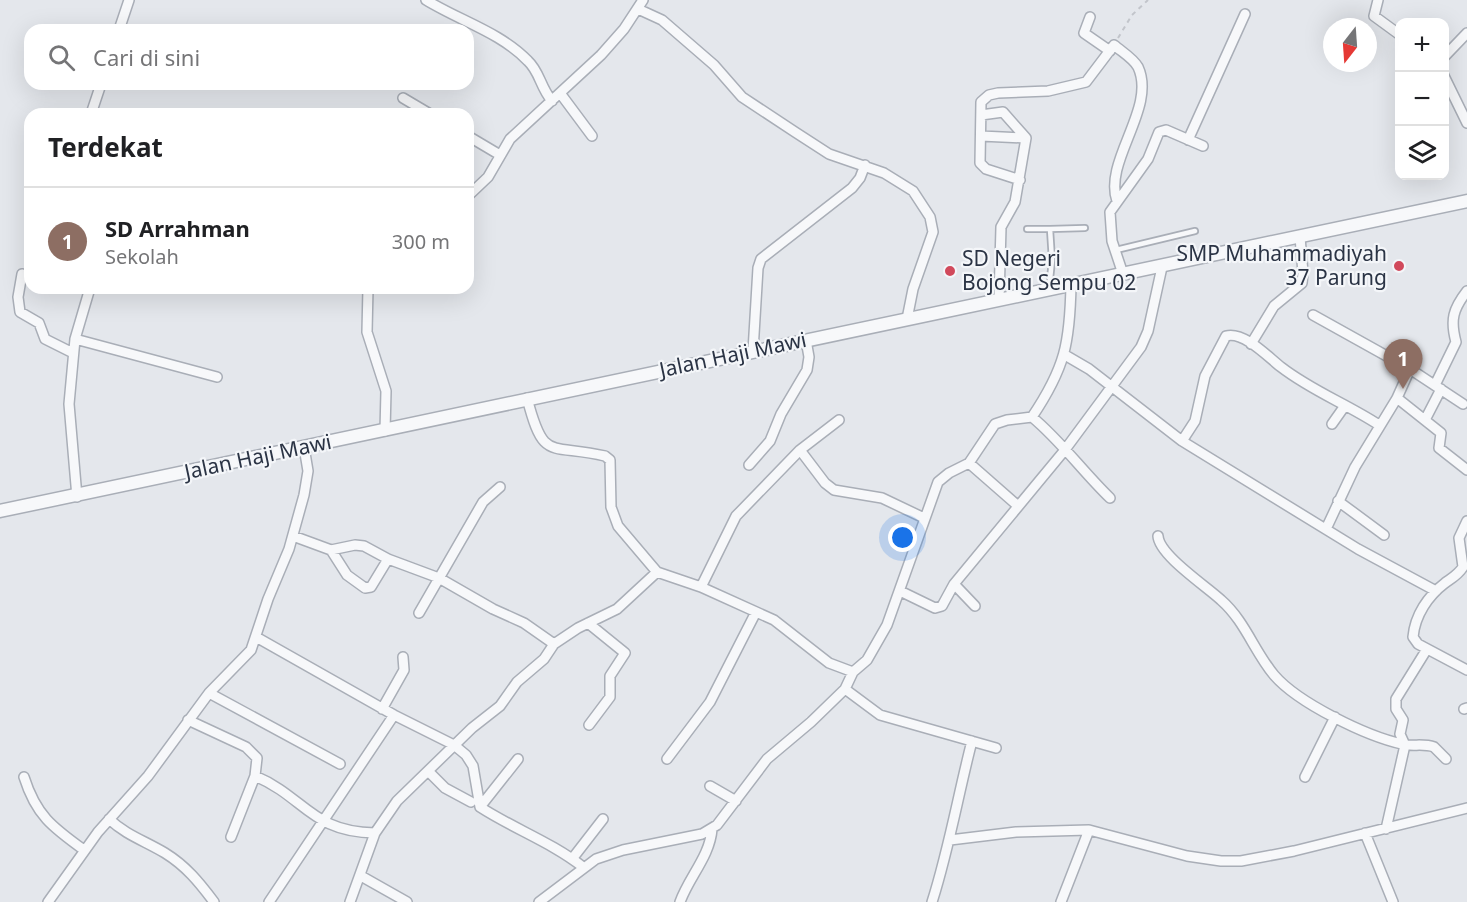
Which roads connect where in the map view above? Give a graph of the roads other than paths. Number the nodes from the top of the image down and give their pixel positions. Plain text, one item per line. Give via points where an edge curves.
1 (129, 0) edge
2 (426, 0) edge
3 (643, 0) edge
4 (1378, 0) edge
5 (638, 9) junction
6 (1245, 14) dead end
7 (1090, 17) dead end
8 (121, 24) edge
9 (472, 24) edge
10 (474, 25) edge
11 (1395, 31) edge
12 (1467, 33) edge
13 (1112, 48) junction
14 (1449, 52) edge
15 (1449, 86) edge
16 (99, 90) edge
17 (560, 93) junction
18 (403, 98) dead end
19 (552, 100) junction
20 (93, 108) edge
21 (420, 108) edge
22 (981, 115) junction
23 (1467, 123) edge
24 (592, 136) dead end
25 (981, 136) junction
26 (1026, 138) junction
27 (474, 139) edge
28 (1188, 140) junction
29 (1203, 146) dead end
30 (500, 154) junction
31 (866, 165) junction
32 (1020, 180) junction
33 (474, 190) edge
34 (1117, 201) junction
35 (1467, 201) edge
36 (1085, 228) dead end
37 (1027, 229) dead end
38 (1050, 229) junction
39 (1195, 231) dead end
40 (1300, 237) junction
41 (1115, 250) junction
42 (1162, 267) junction
43 (22, 274) dead end
44 (1123, 274) junction
45 (1071, 284) junction
46 (1049, 288) junction
47 (1467, 291) edge
48 (88, 294) edge
49 (368, 294) edge
50 (999, 299) junction
51 (1313, 315) dead end
52 (907, 319) junction
53 (75, 339) junction
54 (806, 340) junction
55 (1251, 344) junction
56 (753, 351) junction
57 (73, 353) junction
58 (1065, 355) junction
59 (1410, 369) junction
60 (217, 376) dead end
61 (1438, 387) junction
62 (1112, 389) junction
63 (527, 398) junction
64 (1397, 398) junction
65 (1463, 404) dead end
66 (1344, 407) junction
67 (1032, 417) junction
68 (839, 420) dead end
69 (1425, 420) junction
70 (1332, 424) dead end
71 (1379, 425) junction
72 (385, 431) junction
73 (1182, 441) junction
74 (304, 447) junction
75 (800, 450) junction
76 (1064, 451) junction
77 (969, 464) junction
78 (749, 465) dead end
79 (1467, 470) edge
80 (500, 487) dead end
81 (77, 497) junction
82 (1110, 498) dead end
83 (1338, 501) junction
84 (1017, 505) junction
85 (0, 511) edge
86 (924, 518) junction
87 (1467, 521) edge
88 (1326, 529) junction
89 (1384, 535) dead end
90 (293, 536) junction
91 (1158, 536) dead end
92 (330, 550) junction
93 (387, 559) junction
94 (657, 572) junction
95 (439, 578) junction
96 (954, 584) junction
97 (701, 587) junction
98 (900, 591) junction
99 (1436, 591) junction
100 (975, 606) dead end
101 (756, 612) junction
102 (419, 613) dead end
103 (588, 623) junction
104 (256, 637) junction
105 (554, 644) junction
106 (1427, 649) junction
107 (403, 657) dead end
108 (1467, 670) edge
109 (853, 672) junction
110 (844, 689) junction
111 (210, 693) junction
112 (382, 709) junction
113 (394, 715) junction
114 (1335, 717) junction
115 (188, 720) junction
116 (589, 725) dead end
117 (972, 741) junction
118 (454, 745) junction
119 (1406, 745) junction
120 (996, 748) dead end
121 (518, 759) dead end
122 (667, 759) dead end
123 (1446, 759) dead end
124 (340, 764) dead end
125 (428, 771) junction
126 (255, 776) junction
127 (24, 777) dead end
128 (1305, 777) dead end
129 (710, 786) dead end
130 (736, 801) junction
131 (475, 805) junction
132 (1467, 808) edge
133 (109, 819) junction
134 (603, 819) dead end
135 (324, 823) junction
136 (712, 829) junction
137 (1386, 829) junction
138 (1089, 830) junction
139 (375, 833) junction
140 (1365, 833) junction
141 (231, 837) dead end
142 (950, 840) junction
143 (84, 850) junction
144 (572, 858) junction
145 (583, 867) junction
146 (361, 876) junction
147 (48, 902) edge
148 (213, 902) edge
149 (269, 902) edge
150 (350, 902) edge
151 (407, 902) edge
152 (539, 902) edge
153 (680, 902) edge
154 (932, 902) edge
155 (1060, 902) edge
156 (1393, 902) edge

1 - 8 street
2 - 9 street
3 - 5 street
4 - 11 street via 1374,16
5 - 17 street via 601,55
5 - 31 street via 662,20 700,51 742,97 829,154
6 - 28 street
7 - 13 street via 1084,33
10 - 19 street via 520,54 538,73 540,86
12 - 14 street
13 - 22 street via 1086,82 1048,91 993,94 981,102
13 - 34 street via 1134,61 1141,86 1115,184
15 - 23 street
16 - 20 street
17 - 19 street
17 - 24 street
18 - 21 street
19 - 30 street via 510,139
22 - 25 street
22 - 26 street via 1003,112
25 - 26 street
25 - 32 street via 979,160 983,166
26 - 32 street
27 - 30 street
28 - 29 street
28 - 34 street via 1162,129 1148,159
30 - 33 street via 488,177
31 - 52 street via 913,191 933,224
31 - 56 street via 852,188 761,259
32 - 50 street via 1015,202 1001,227
34 - 41 street via 1110,212
35 - 40 street, Jalan Haji Mawi
36 - 38 lane
37 - 38 lane
38 - 46 lane
39 - 41 lane
40 - 42 street, Jalan Haji Mawi
40 - 55 street via 1302,283 1274,306
41 - 44 street
42 - 44 street, Jalan Haji Mawi
42 - 62 street via 1145,340
43 - 57 street via 20,312 39,323 45,339
44 - 45 street, Jalan Haji Mawi
45 - 46 street, Jalan Haji Mawi
45 - 58 street
46 - 50 street, Jalan Haji Mawi
47 - 61 street via 1455,306 1451,325 1456,342
48 - 53 street
49 - 72 street via 367,332 387,391
50 - 52 street, Jalan Haji Mawi
51 - 59 street
52 - 54 street, Jalan Haji Mawi
53 - 57 street
53 - 60 street
54 - 56 street, Jalan Haji Mawi
54 - 78 street via 807,370 770,441
55 - 66 street via 1295,378
55 - 73 street via 1232,334 1223,338 1205,376 1195,421
56 - 63 street, Jalan Haji Mawi
57 - 81 street via 69,405
58 - 62 street
58 - 67 street
59 - 61 street
59 - 64 street
61 - 65 street
61 - 69 street
62 - 73 street
62 - 76 street
63 - 72 street, Jalan Haji Mawi
63 - 94 street via 537,434 547,444 610,460 611,507 618,526
64 - 69 street
64 - 71 street
66 - 70 street
66 - 71 street
67 - 76 street
67 - 77 street via 995,424
68 - 75 street
69 - 79 street via 1442,434 1440,449
71 - 83 street
72 - 74 street, Jalan Haji Mawi
73 - 88 street
74 - 81 street, Jalan Haji Mawi
74 - 90 street via 308,471
75 - 86 street via 834,489 882,498
75 - 97 street via 736,516
76 - 82 street
76 - 84 street
77 - 84 street
77 - 86 street via 940,479
80 - 95 street via 483,502
81 - 85 street, Jalan Haji Mawi
83 - 88 street
83 - 89 street
84 - 96 street
86 - 98 street
87 - 99 street via 1459,538 1463,567
88 - 99 street
90 - 92 street
90 - 104 street
91 - 114 street via 1164,551 1239,619 1276,677
92 - 93 street via 360,545
92 - 93 street via 347,575 365,588 371,587
93 - 95 street
94 - 97 street
94 - 103 street via 616,609
95 - 102 street
95 - 105 street via 524,623
96 - 98 street via 938,608
96 - 100 street
97 - 101 street
98 - 109 street via 873,650
99 - 106 street via 1420,612 1413,633 1415,642
101 - 109 street via 782,625 829,663
101 - 122 street via 710,702
103 - 105 street
103 - 116 street via 625,653 610,676 610,697
104 - 111 street via 245,657
104 - 112 street
105 - 118 street via 500,706
106 - 108 street
106 - 119 street via 1395,702 1402,720 1400,734
107 - 112 street via 405,670
109 - 110 street
110 - 117 street via 880,715
110 - 130 street via 767,759
111 - 115 street
111 - 124 street
112 - 113 street
113 - 118 street
113 - 135 street
114 - 119 street via 1361,731
114 - 128 street
115 - 126 street via 251,750 257,758
115 - 133 street via 148,776
117 - 120 street
117 - 142 street
118 - 125 street
118 - 131 street via 473,766
119 - 123 street via 1434,747
119 - 137 street
121 - 131 street
125 - 131 street via 445,788
125 - 139 street via 397,801
126 - 135 street via 274,785
126 - 141 street
127 - 143 street via 33,802 47,822
129 - 130 street
130 - 136 street
131 - 144 street
132 - 137 street
133 - 143 street
133 - 148 street via 125,833 178,861
134 - 144 street
135 - 139 street via 354,833
135 - 149 street
136 - 145 street via 666,844 606,855
136 - 153 street via 705,853 688,879
137 - 140 street
138 - 140 street via 1148,847 1221,861 1257,859
138 - 142 street via 1016,832
138 - 155 street
139 - 146 street
140 - 156 street
142 - 154 street
143 - 147 street
144 - 145 street
145 - 152 street
146 - 150 street
146 - 151 street

